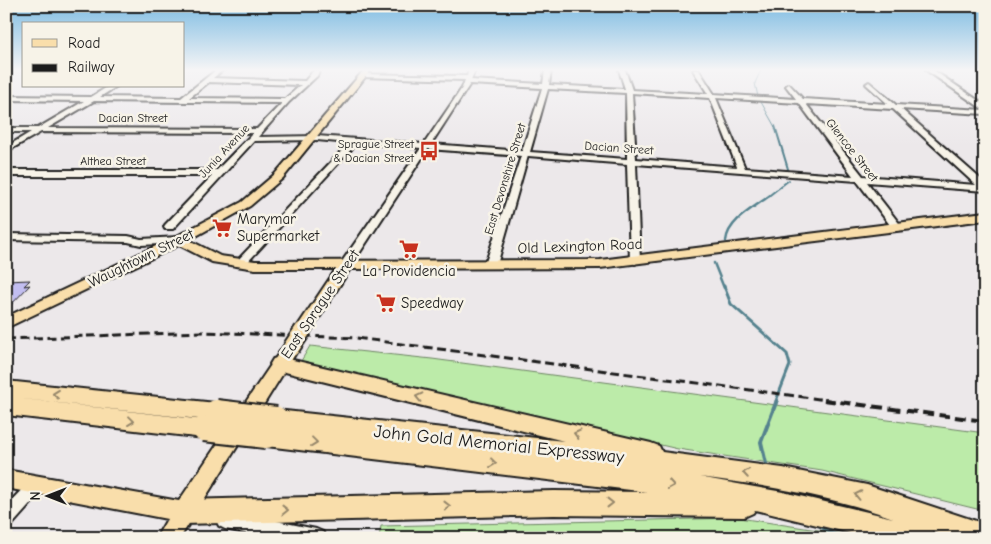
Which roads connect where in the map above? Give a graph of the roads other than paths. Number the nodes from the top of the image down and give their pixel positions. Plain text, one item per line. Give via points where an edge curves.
1 (98, 95) edge
2 (187, 95) edge
3 (294, 95) edge
4 (347, 95) edge
5 (458, 95) edge
6 (543, 95) edge
7 (629, 95) edge
8 (702, 95) edge
9 (795, 95) edge
10 (882, 95) edge
11 (966, 95) edge
12 (712, 96) junction
13 (6, 98) edge
14 (93, 98) junction
15 (184, 98) junction
16 (287, 101) junction
17 (799, 101) junction
18 (894, 106) junction
19 (985, 108) edge
20 (985, 112) edge
21 (6, 130) edge
22 (40, 130) junction
23 (259, 131) junction
24 (251, 139) junction
25 (310, 139) junction
26 (355, 141) junction
27 (425, 146) junction
28 (6, 150) edge
29 (526, 153) junction
30 (631, 161) junction
31 (742, 170) junction
32 (6, 173) edge
33 (219, 173) junction
34 (860, 178) junction
35 (985, 188) edge
36 (985, 216) edge
37 (169, 227) dead end
38 (897, 227) junction
39 (6, 237) edge
40 (179, 240) junction
41 (635, 261) junction
42 (240, 264) junction
43 (491, 265) junction
44 (345, 266) junction
45 (6, 323) edge
46 (285, 356) junction
47 (6, 389) edge
48 (6, 406) edge
49 (210, 421) junction
50 (271, 428) junction
51 (709, 468) junction
52 (6, 478) edge
53 (38, 484) junction
54 (742, 500) junction
55 (904, 509) junction
56 (184, 512) junction
57 (6, 518) edge
58 (985, 532) edge
59 (985, 536) edge
60 (167, 538) edge
61 (316, 538) edge
62 (921, 538) edge

1 - 14 street
2 - 15 street
3 - 16 street, Junia Avenue
4 - 25 main road, Waughtown Street
5 - 27 street, East Sprague Street
6 - 29 street, East Devonshire Street
7 - 30 street
8 - 12 street
9 - 17 street, Glencoe Street
10 - 18 street
11 - 19 street
12 - 17 street
12 - 31 street
13 - 14 street
14 - 15 street
14 - 22 street
15 - 16 street
16 - 23 street, Junia Avenue
17 - 18 street
17 - 34 street, Glencoe Street
18 - 20 street
18 - 35 street
21 - 22 street, Dacian Street
22 - 23 street, Dacian Street
22 - 28 street
23 - 24 street, Junia Avenue
24 - 25 street, Dacian Street
24 - 33 street, Junia Avenue
25 - 26 street, Dacian Street
25 - 40 main road, Waughtown Street via 256,197
26 - 27 street, Dacian Street
26 - 42 street
27 - 29 street, Dacian Street
27 - 44 street, East Sprague Street
29 - 30 street, Dacian Street
29 - 43 street, East Devonshire Street
30 - 31 street, Dacian Street
30 - 41 street
31 - 34 street, Dacian Street
32 - 33 street, Althea Street
33 - 37 street, Junia Avenue
34 - 35 street, Dacian Street
34 - 38 street, Glencoe Street
36 - 38 main road, Old Lexington Road
38 - 41 main road, Old Lexington Road
39 - 40 street via 128,239 141,242
40 - 42 main road, Old Lexington Road via 210,256
40 - 45 main road, Waughtown Street
41 - 43 main road, Old Lexington Road
42 - 44 main road, Old Lexington Road
43 - 44 main road, Old Lexington Road
44 - 46 main road, East Sprague Street, bridge
51 -> 46 highway
46 - 56 main road, East Sprague Street
49 -> 47 highway, John Gold Memorial Expressway via 104,400
48 -> 49 highway, John Gold Memorial Expressway via 82,415
49 - 50 highway, John Gold Memorial Expressway, bridge
50 - 51 highway, John Gold Memorial Expressway
50 -> 54 highway, John Gold Memorial Expressway via 653,482
55 -> 51 highway, John Gold Memorial Expressway via 867,497 783,479
52 - 53 main road
53 - 56 main road
53 - 57 street
56 -> 54 highway
54 - 62 highway via 820,512
55 - 58 highway
55 - 59 highway, John Gold Memorial Expressway
56 - 60 main road, East Sprague Street
56 - 61 street

